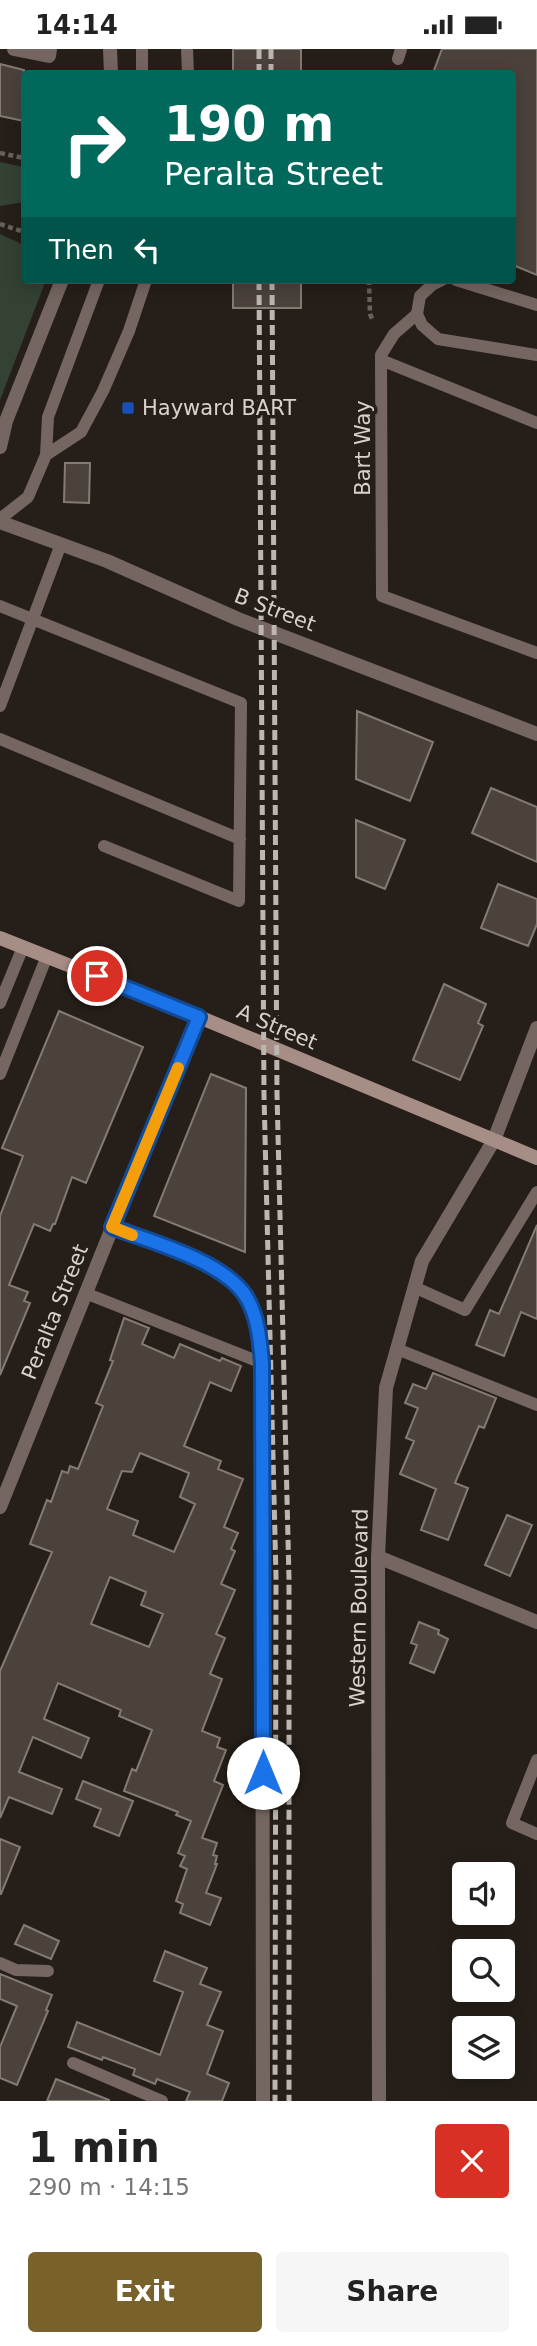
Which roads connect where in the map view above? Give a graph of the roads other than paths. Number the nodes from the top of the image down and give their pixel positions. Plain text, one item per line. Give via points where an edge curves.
1 (14, 49) edge
2 (50, 49) edge
3 (110, 49) edge
4 (142, 49) edge
5 (187, 49) edge
6 (111, 70) edge
7 (142, 70) edge
8 (188, 70) edge
9 (60, 284) edge
10 (98, 284) edge
11 (145, 284) edge
12 (434, 284) edge
13 (469, 284) edge
14 (537, 305) edge
15 (417, 314) junction
16 (537, 355) edge
17 (381, 360) junction
18 (537, 423) edge
19 (0, 447) edge
20 (46, 455) junction
21 (0, 521) edge
22 (61, 544) junction
23 (0, 606) edge
24 (34, 618) junction
25 (537, 653) edge
26 (0, 706) edge
27 (537, 734) edge
28 (0, 739) edge
29 (240, 839) junction
30 (104, 846) dead end
31 (0, 938) edge
32 (23, 947) junction
33 (47, 956) junction
34 (0, 1003) edge
35 (199, 1017) junction
36 (537, 1028) edge
37 (0, 1074) edge
38 (494, 1140) junction
39 (537, 1157) edge
40 (537, 1192) edge
41 (112, 1227) junction
42 (414, 1287) junction
43 (85, 1293) junction
44 (397, 1349) junction
45 (262, 1363) junction
46 (537, 1405) edge
47 (0, 1507) edge
48 (378, 1557) junction
49 (537, 1622) edge
50 (537, 1760) edge
51 (537, 1834) edge
52 (0, 1963) edge
53 (48, 1971) dead end
54 (73, 2063) dead end
55 (162, 2101) edge
56 (263, 2101) edge
57 (379, 2101) edge

1 - 2 street via 49,56
3 - 6 street
4 - 7 lane
5 - 8 lane
9 - 19 street
10 - 20 lane via 48,417
11 - 20 lane via 129,331 81,432
12 - 15 lane via 420,296
13 - 14 lane
15 - 16 lane via 438,339
15 - 17 lane via 394,334
17 - 18 lane
17 - 25 lane, Bart Way via 382,596
20 - 21 lane via 28,496
21 - 22 street, B Street
22 - 24 lane
22 - 27 street, B Street via 238,619
23 - 24 lane
24 - 26 lane
24 - 29 lane via 241,703
28 - 29 lane
29 - 30 lane via 239,901
31 - 32 main road, A Street
32 - 33 main road, A Street
32 - 34 lane
33 - 35 main road, A Street
33 - 37 lane
35 - 38 main road, A Street
35 - 41 street, Peralta Street
36 - 38 street, Western Boulevard
38 - 39 main road, A Street
38 - 42 street, Western Boulevard via 422,1261
40 - 42 lane via 465,1310
41 - 43 street, Peralta Street
41 - 45 street via 226,1275 246,1296 258,1328
42 - 44 street, Western Boulevard
43 - 45 lane
43 - 47 street, Peralta Street
44 - 46 lane
44 - 48 street, Western Boulevard via 386,1388
45 - 56 street
48 - 49 street
48 - 57 street, Western Boulevard
50 - 51 lane via 512,1823
52 - 53 lane via 16,1970
54 - 55 lane

